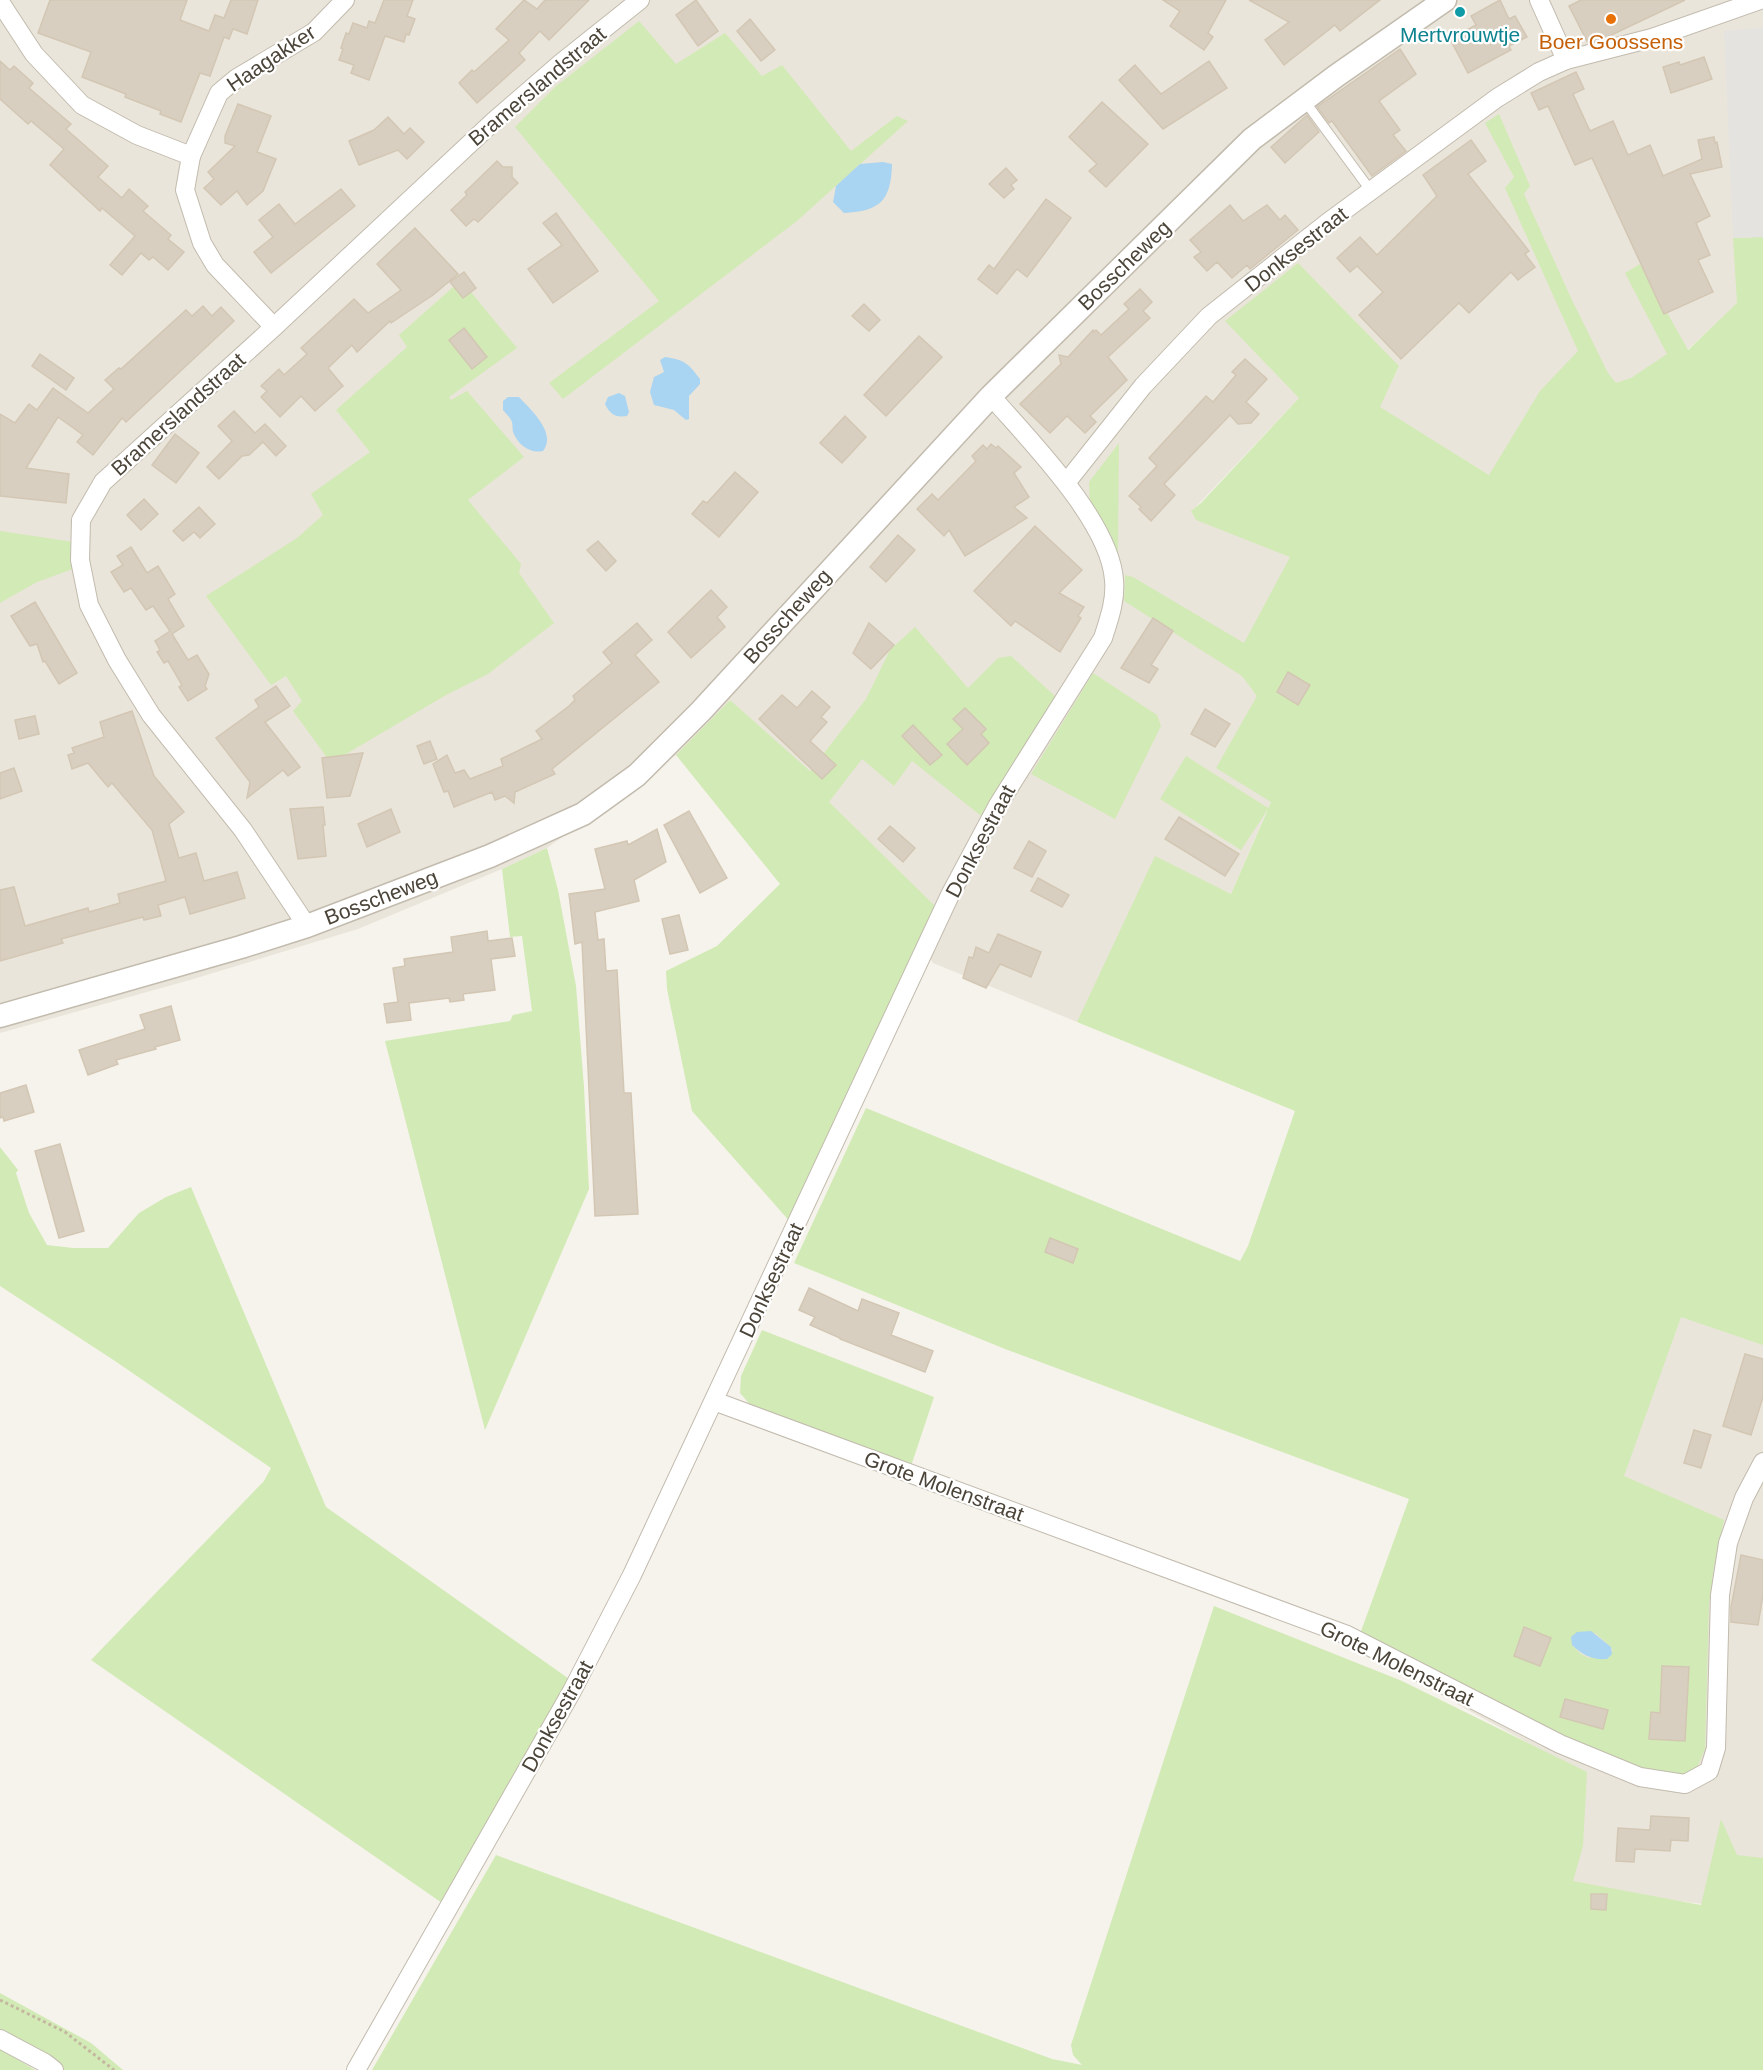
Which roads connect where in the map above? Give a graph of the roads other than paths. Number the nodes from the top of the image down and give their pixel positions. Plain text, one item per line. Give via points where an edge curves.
1 (345, 0) edge
2 (640, 0) edge
3 (1445, 0) edge
4 (1539, 0) edge
5 (1760, 0) edge
6 (0, 2) edge
7 (1566, 60) junction
8 (1304, 100) junction
9 (191, 156) junction
10 (1371, 191) junction
11 (274, 327) junction
12 (991, 396) junction
13 (1066, 483) junction
14 (307, 926) junction
15 (0, 1016) edge
16 (714, 1401) junction
17 (1763, 1462) edge
18 (0, 2039) edge
19 (54, 2070) edge
20 (356, 2070) edge

1 - 9 street, Haagakker via 314,32 219,93
2 - 11 street, Bramerslandstraat via 494,121
3 - 8 street, Bosscheweg
4 - 7 street
5 - 7 street, Donksestraat via 1652,38
6 - 9 street via 34,54 82,105 137,135
7 - 10 street, Donksestraat via 1497,98
8 - 10 lane
8 - 12 street, Bosscheweg via 1252,139
9 - 11 street, Haagakker via 185,189 202,243 215,265
10 - 13 street, Donksestraat via 1209,316 1143,386
11 - 14 street, Bramerslandstraat via 103,482 81,520 80,560 88,605 128,679 151,715 243,830
12 - 13 street, Donksestraat
12 - 14 street, Bosscheweg via 701,711 637,775 583,814 490,856
13 - 16 street, Donksestraat via 1110,554 1115,580 1113,607 1103,638 998,805 950,895
14 - 15 street, Bosscheweg
16 - 17 street, Grote Molenstraat via 1347,1635 1560,1744 1640,1777 1685,1784 1709,1771 1716,1748 1720,1595 1728,1544 1743,1498
16 - 20 street, Donksestraat via 572,1691
18 - 19 street

